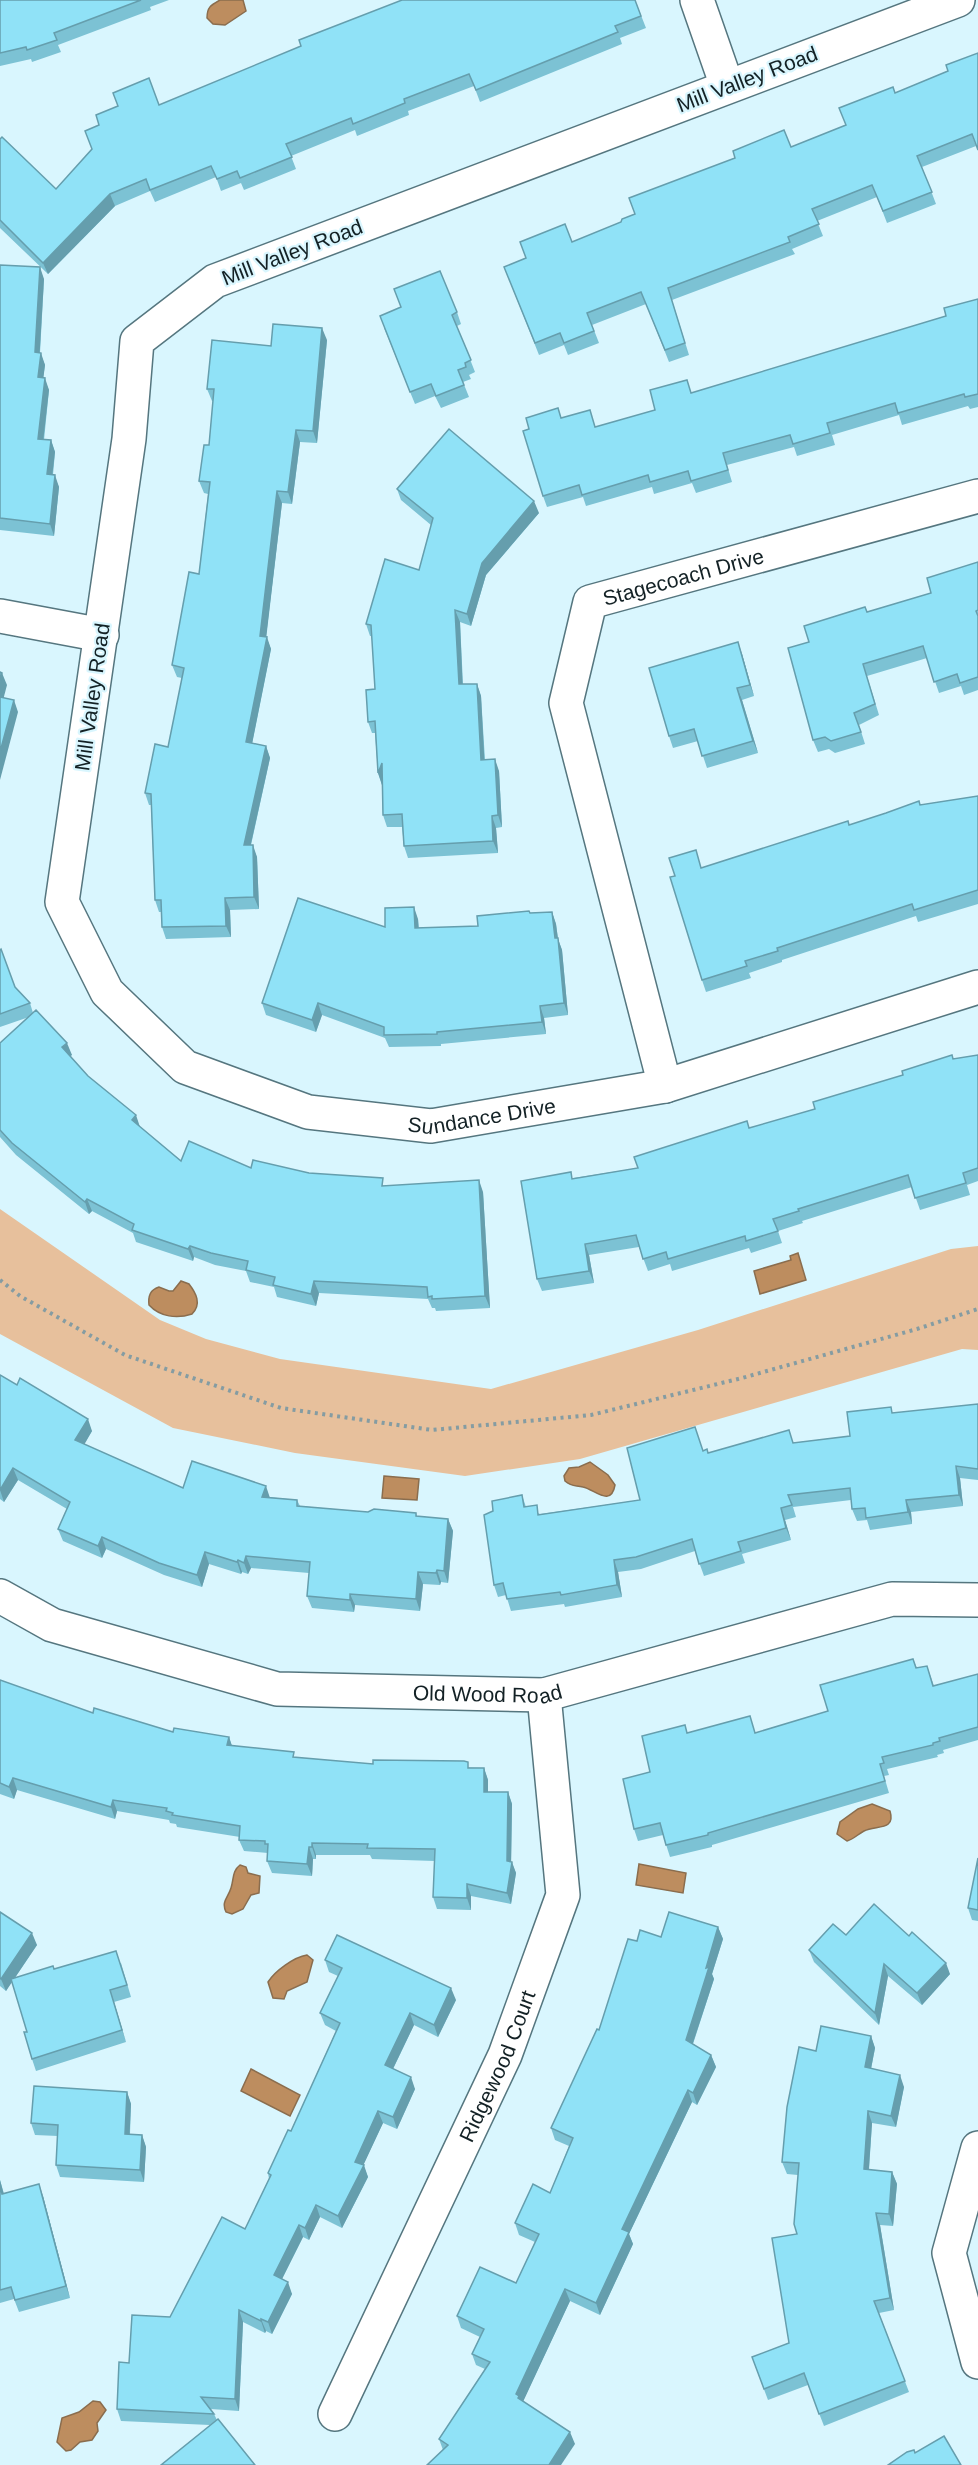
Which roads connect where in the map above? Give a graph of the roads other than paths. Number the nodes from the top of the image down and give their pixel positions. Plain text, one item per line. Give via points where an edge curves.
1 (697, 0) edge
2 (958, 0) edge
3 (727, 86) junction
4 (978, 496) edge
5 (0, 616) edge
6 (102, 636) junction
7 (62, 902) joint
8 (978, 987) edge
9 (665, 1086) junction
10 (0, 1596) edge
11 (978, 1600) edge
12 (544, 1695) junction
13 (978, 2148) edge
14 (978, 2362) edge
15 (335, 2414) dead end

1 - 3 street
2 - 3 street, Mill Valley Road
3 - 6 street, Mill Valley Road via 215,281 137,340 129,439
4 - 9 street, Stagecoach Drive via 590,602 566,703
5 - 6 street
6 - 7 street, Mill Valley Road
7 - 9 street, Sundance Drive via 107,992 185,1067 308,1112 430,1126
8 - 9 street, Sundance Drive
10 - 12 street, Old Wood Road via 52,1625 277,1689
11 - 12 street, Old Wood Road via 892,1599
12 - 15 street, Ridgewood Court via 563,1895 505,2055
13 - 14 street via 949,2253

